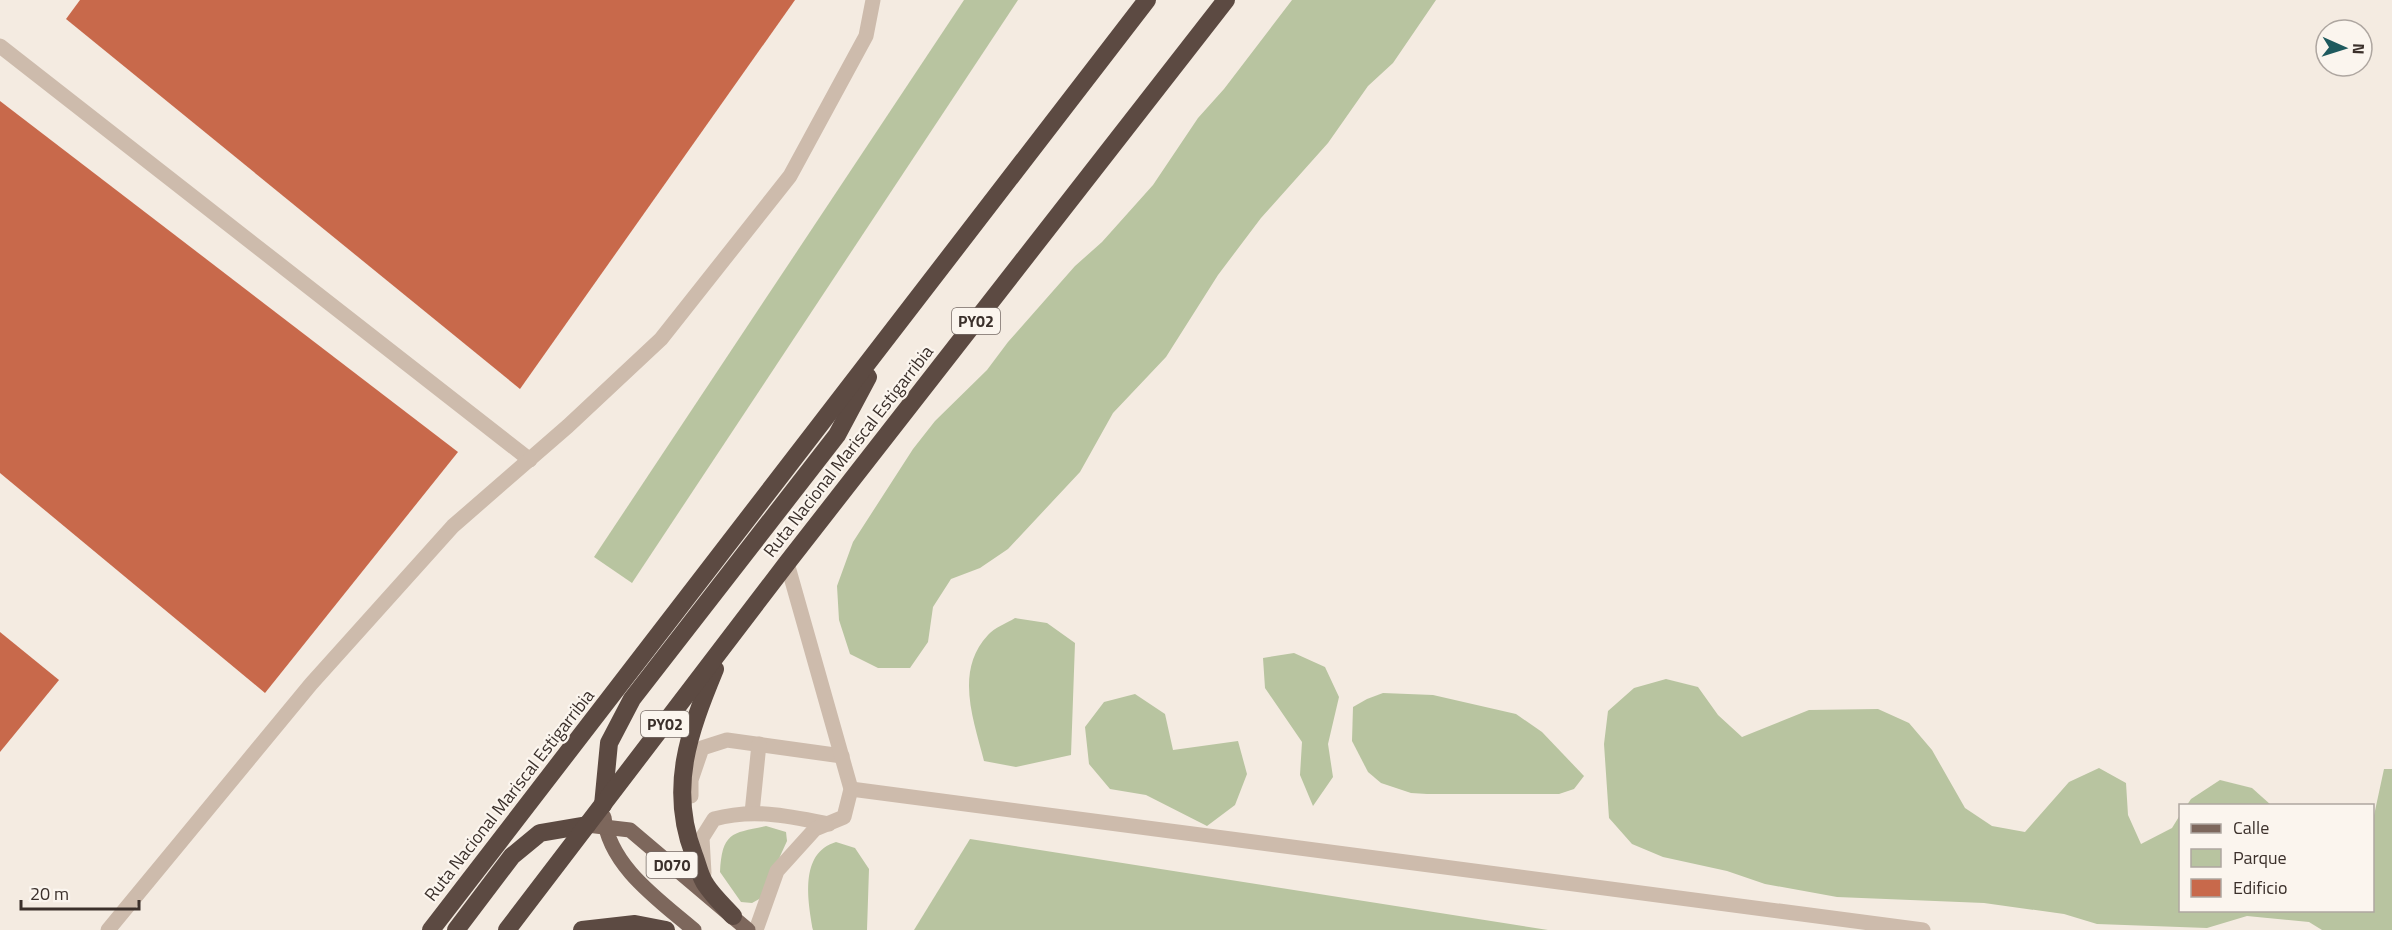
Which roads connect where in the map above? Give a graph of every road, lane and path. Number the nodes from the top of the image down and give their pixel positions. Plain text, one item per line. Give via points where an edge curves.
1 (873, 0) edge
2 (1147, 0) edge
3 (1226, 0) edge
4 (0, 46) edge
5 (891, 333) junction
6 (530, 460) junction
7 (787, 563) junction
8 (727, 643) junction
9 (759, 744) junction
10 (842, 756) junction
11 (851, 789) junction
12 (603, 805) junction
13 (752, 813) junction
14 (829, 824) junction
15 (596, 825) junction
16 (689, 842) junction
17 (705, 884) junction
18 (733, 916) junction
19 (108, 930) edge
20 (431, 930) edge
21 (456, 930) edge
22 (507, 930) edge
23 (582, 930) edge
24 (666, 930) edge
25 (694, 930) edge
26 (748, 930) edge
27 (756, 930) edge
28 (1923, 930) edge

1 - 6 lane via 866,36 790,176 661,339
2 - 5 highway, Ruta Nacional Mariscal Estigarribia
3 - 7 highway, Ruta Nacional Mariscal Estigarribia / PY02
4 - 6 lane
5 - 12 highway via 837,435 632,699 609,743
5 - 20 highway, Ruta Nacional Mariscal Estigarribia
6 - 19 lane via 453,526 310,684
7 - 8 highway, Ruta Nacional Mariscal Estigarribia / PY02
7 - 10 lane
8 - 12 highway, Ruta Nacional Mariscal Estigarribia / PY02
8 - 16 highway via 695,718 682,762 682,800
9 - 10 lane
9 - 13 lane
9 - 16 lane via 727,740 702,748 691,780
10 - 11 lane
11 - 14 lane via 844,817
11 - 28 lane
12 - 15 highway, Ruta Nacional Mariscal Estigarribia / PY02
13 - 14 lane via 769,812
13 - 17 lane via 714,819 702,838
14 - 27 lane via 815,829 777,871
15 - 18 main road, D070 via 630,830
15 - 21 highway via 540,834 512,856
15 - 22 highway, Ruta Nacional Mariscal Estigarribia / PY02
15 - 25 main road, D070 via 654,897
16 - 17 highway
17 - 18 highway
18 - 26 main road, D070
23 - 24 highway via 635,924

